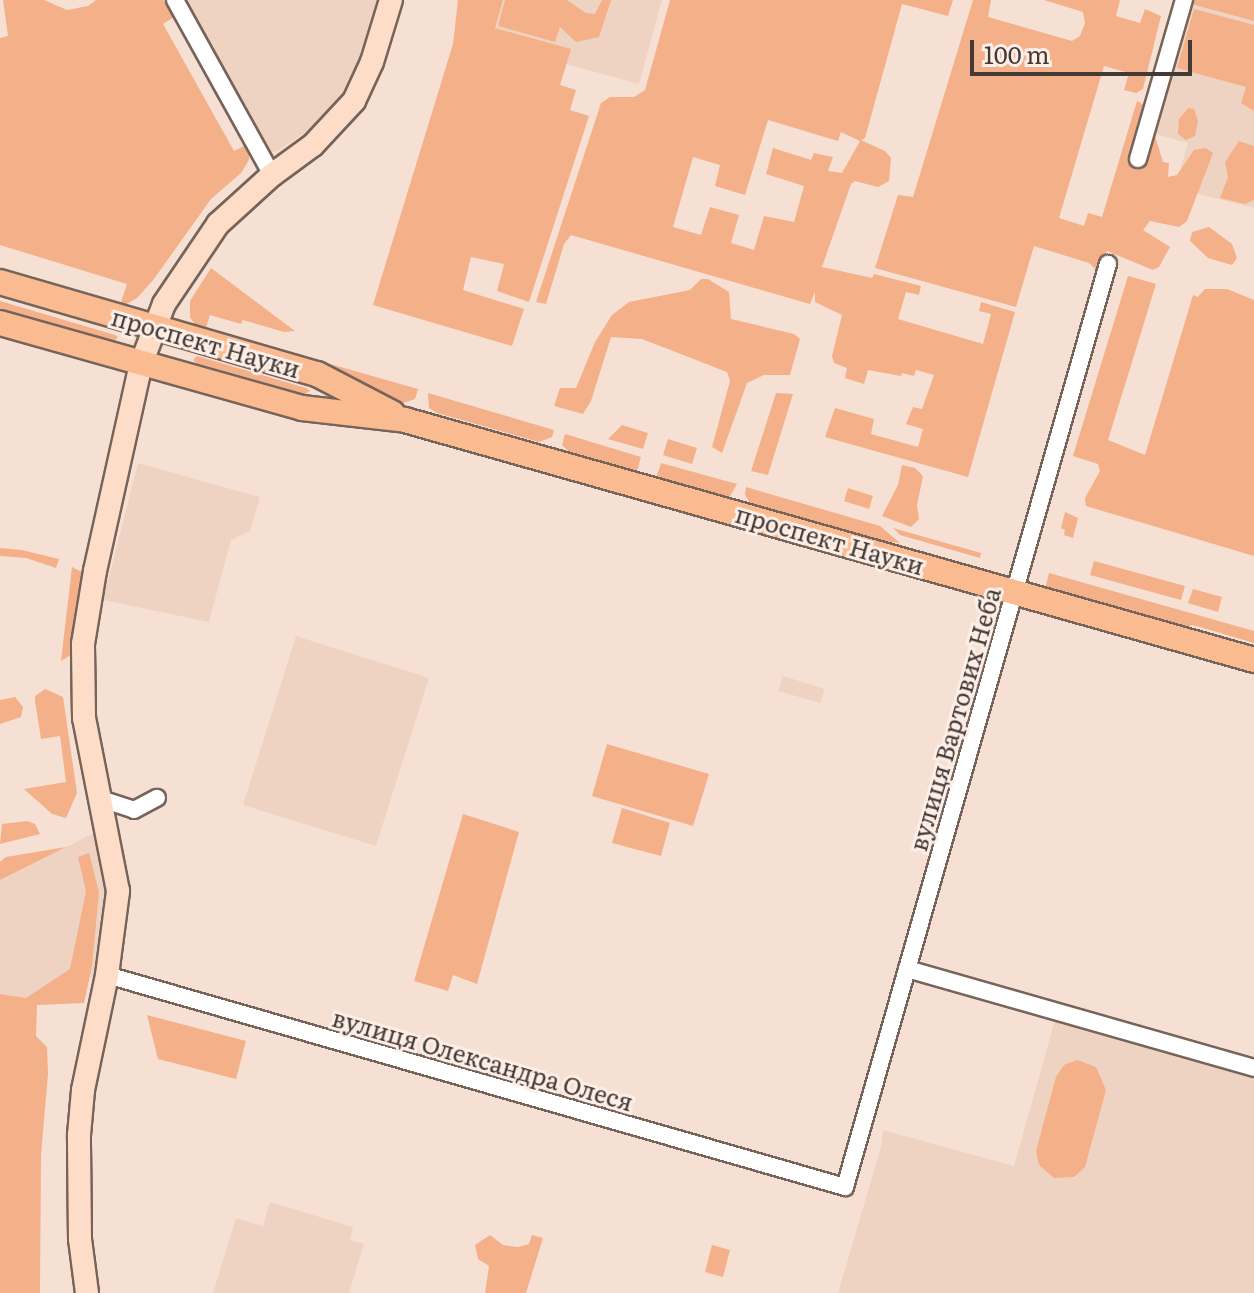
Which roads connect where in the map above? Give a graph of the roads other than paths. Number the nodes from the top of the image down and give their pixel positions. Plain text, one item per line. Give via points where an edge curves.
1 (175, 0) edge
2 (391, 0) edge
3 (1184, 0) edge
4 (1138, 159) dead end
5 (272, 175) junction
6 (1108, 264) dead end
7 (0, 282) edge
8 (0, 323) edge
9 (153, 327) junction
10 (141, 364) junction
11 (405, 420) junction
12 (1015, 590) junction
13 (1254, 660) edge
14 (98, 798) junction
15 (157, 798) dead end
16 (907, 969) junction
17 (107, 975) junction
18 (1254, 1068) edge
19 (845, 1187) joint
20 (87, 1293) edge

1 - 5 street
2 - 5 street via 354,101 313,145
3 - 4 street
5 - 9 street via 218,224 175,284
6 - 12 street, вулиця Вартових Неба
7 - 9 main road, проспект Науки
8 - 10 main road, проспект Науки
9 - 10 street
9 - 11 main road, проспект Науки via 317,374
10 - 11 main road, проспект Науки via 302,408
10 - 14 street via 83,644 84,718
11 - 12 main road, проспект Науки
12 - 13 main road, проспект Науки
12 - 16 street, вулиця Вартових Неба
14 - 15 street via 134,810
14 - 17 street via 118,891
16 - 18 street
16 - 19 street, вулиця Вартових Неба
17 - 19 street, вулиця Олександра Олеся
17 - 20 street via 79,1135 78,1197

